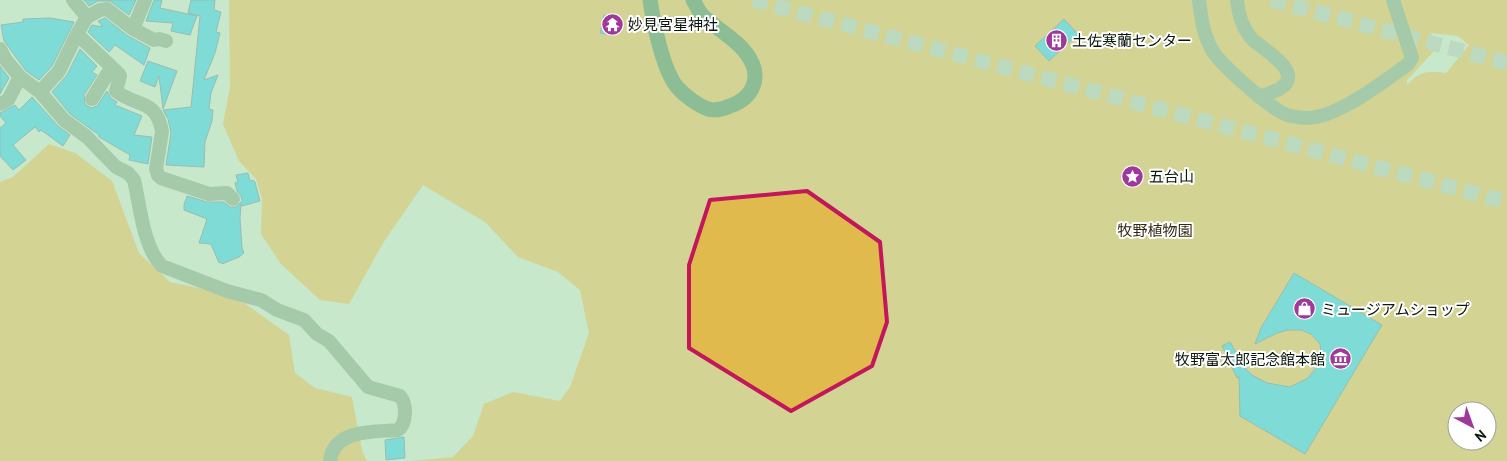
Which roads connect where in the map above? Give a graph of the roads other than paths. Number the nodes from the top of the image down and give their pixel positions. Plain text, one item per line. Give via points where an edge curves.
1 (73, 0) edge
2 (145, 0) edge
3 (650, 0) edge
4 (693, 0) edge
5 (1199, 0) edge
6 (1237, 0) edge
7 (1394, 0) edge
8 (87, 17) junction
9 (133, 29) junction
10 (76, 34) junction
11 (166, 41) dead end
12 (0, 49) edge
13 (111, 68) junction
14 (20, 77) junction
15 (40, 92) junction
16 (1259, 97) junction
17 (92, 99) dead end
18 (0, 104) edge
19 (233, 199) dead end
20 (330, 461) edge

1 - 8 street
2 - 9 street
3 - 4 main road via 664,61 676,86 708,109 722,109 739,103 753,91 756,75 750,59 702,14
5 - 16 street via 1202,26 1211,50
6 - 16 street via 1240,22 1253,40 1273,55 1289,78 1276,91
7 - 16 street via 1412,58 1407,65 1356,100 1322,115 1308,118 1282,113
8 - 9 street via 107,9
8 - 10 street
9 - 11 street via 154,40
10 - 13 street
10 - 15 street via 59,70
12 - 14 street
13 - 17 street
13 - 19 street via 120,76 116,91 149,106 161,127 156,169 159,177 209,194 227,193
14 - 15 street
14 - 18 street via 8,100
15 - 20 street via 64,120 87,137 116,167 132,176 148,240 162,266 227,291 262,300 277,310 304,320 329,341 368,387 402,398 402,427 349,435 338,443

